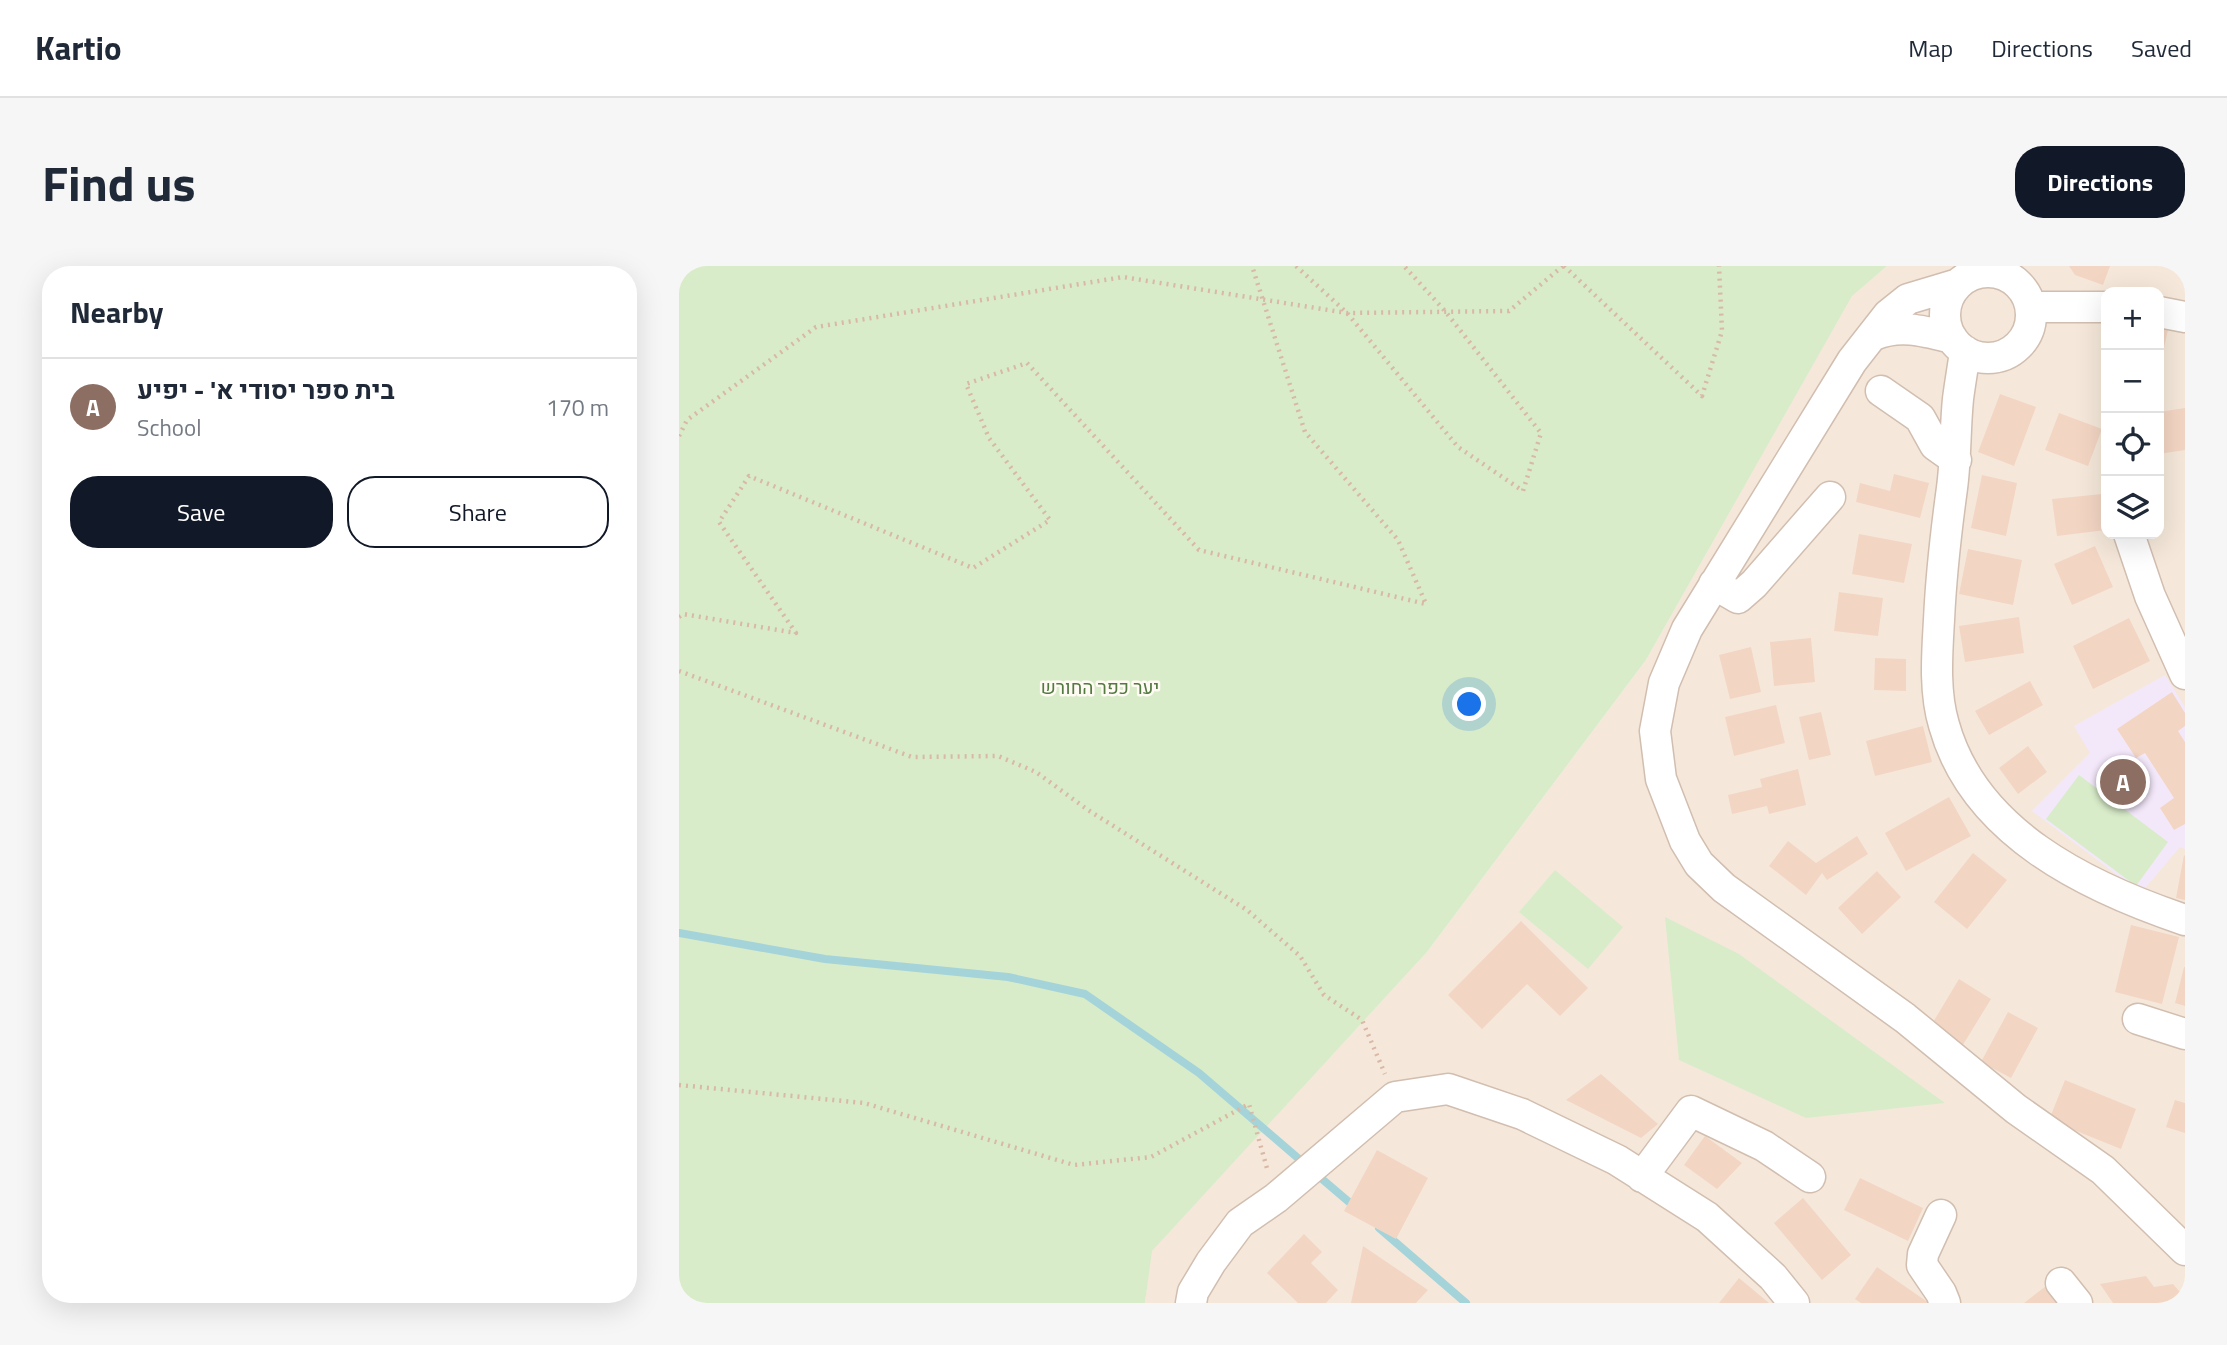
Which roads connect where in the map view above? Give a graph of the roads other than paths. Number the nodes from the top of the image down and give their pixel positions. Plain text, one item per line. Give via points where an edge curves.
1 (1999, 269) edge
2 (1958, 284) junction
3 (2031, 307) junction
4 (2101, 307) edge
5 (2164, 313) edge
6 (2185, 317) edge
7 (1874, 335) junction
8 (1958, 345) junction
9 (1881, 391) dead end
10 (1956, 460) junction
11 (1830, 497) dead end
12 (2131, 539) edge
13 (1714, 584) junction
14 (2185, 674) edge
15 (2185, 920) edge
16 (2138, 1020) dead end
17 (2185, 1034) edge
18 (1642, 1177) junction
19 (1810, 1177) dead end
20 (1941, 1214) dead end
21 (2185, 1250) edge
22 (1191, 1303) edge
23 (1794, 1303) edge
24 (1945, 1303) edge

1 - 2 street
1 - 3 street via 2020,285
2 - 7 street via 1908,299 1888,315
2 - 8 street via 1945,316
3 - 4 street
3 - 8 street via 2028,332 2013,351 1989,358
5 - 6 street
7 - 8 street via 1888,329 1913,329
7 - 13 street via 1851,361
8 - 10 street
9 - 10 street via 1920,418 1935,445
10 - 15 street via 1942,561 1937,647 1943,724 1957,762 1979,796 2020,837 2058,864 2146,907
11 - 13 street via 1738,598
12 - 14 street
13 - 21 street via 1687,629 1664,683 1655,731 1661,779 1699,864 1724,888 1905,1017 2016,1109 2103,1170
16 - 17 street
18 - 19 street via 1691,1111 1764,1146
18 - 22 street via 1522,1114 1448,1088 1395,1097 1240,1223 1211,1262
18 - 23 street via 1707,1217
20 - 24 street via 1922,1265

